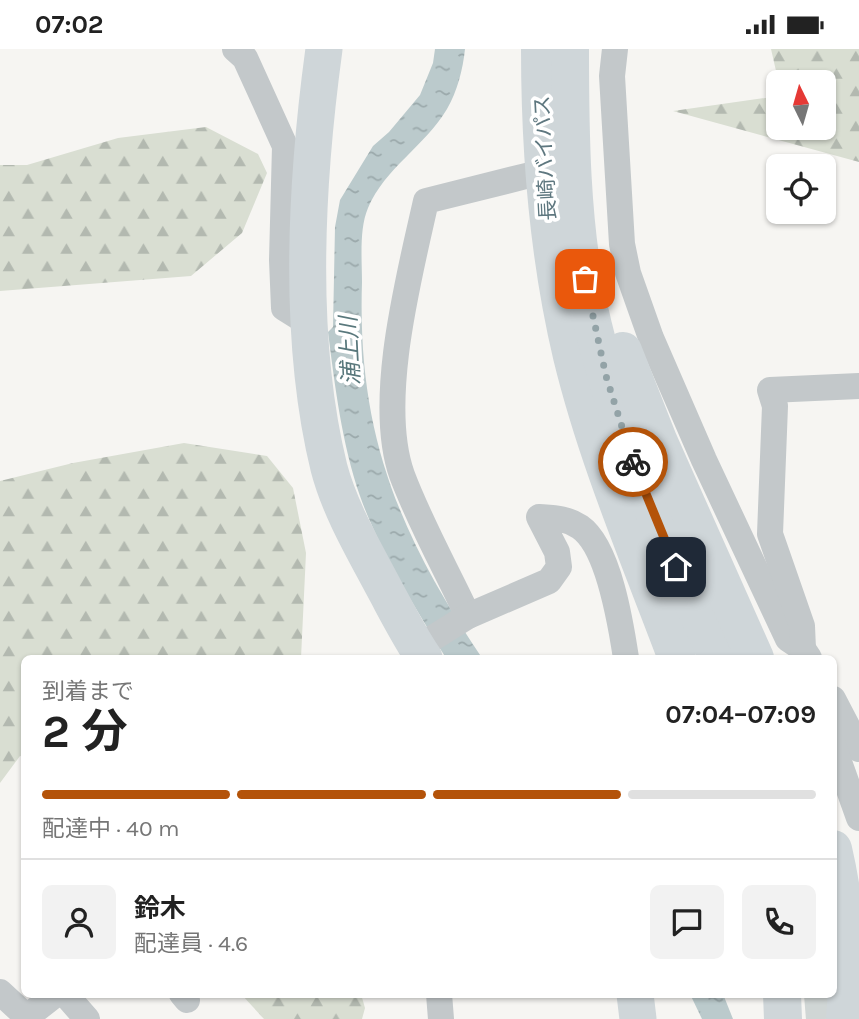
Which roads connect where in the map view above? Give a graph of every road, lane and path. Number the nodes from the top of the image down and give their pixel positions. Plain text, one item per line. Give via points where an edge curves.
1 (235, 49) edge
2 (324, 49) edge
3 (540, 49) edge
4 (570, 49) edge
5 (615, 49) edge
6 (618, 159) junction
7 (571, 166) junction
8 (530, 175) dead end
9 (308, 323) junction
10 (859, 386) edge
11 (621, 508) junction
12 (468, 615) junction
13 (423, 649) edge
14 (625, 655) edge
15 (676, 655) edge
16 (690, 655) edge
17 (717, 655) edge
18 (754, 655) edge
19 (799, 655) edge
20 (800, 655) edge
21 (837, 707) edge
22 (859, 749) edge
23 (837, 756) edge
24 (859, 818) edge
25 (837, 869) edge
26 (0, 992) edge
27 (51, 998) edge
28 (69, 998) edge
29 (439, 998) edge
30 (635, 998) edge
31 (782, 998) edge
32 (800, 998) edge
33 (26, 1018) edge
34 (87, 1019) edge
35 (441, 1019) edge
36 (638, 1019) edge
37 (783, 1019) edge
38 (802, 1019) edge
39 (845, 1019) edge

1 - 9 street via 245,58 285,146 284,308
2 - 9 street
3 - 11 highway, 長崎バイパス via 546,200 559,293 572,357
4 - 7 highway, 長崎バイパス
5 - 6 street via 612,76
6 - 7 street
6 - 19 street via 622,244 651,338
7 - 17 highway, 長崎バイパス via 588,302 606,376 655,521
7 - 18 highway, 長崎バイパス via 626,361
8 - 12 street via 426,201 407,285 390,401 401,473
9 - 13 street via 318,414 330,470 353,530
10 - 20 street via 770,390 775,406 770,534 802,627
11 - 15 highway, 長崎バイパス
11 - 16 highway, 長崎バイパス
12 - 13 street
12 - 14 street via 549,581 559,567 557,552 539,517 564,518 583,528 606,567
21 - 22 street
23 - 24 street
25 - 39 highway via 847,955
26 - 33 street
27 - 33 street
28 - 34 street
29 - 35 street
30 - 36 street
31 - 37 highway
32 - 38 highway

